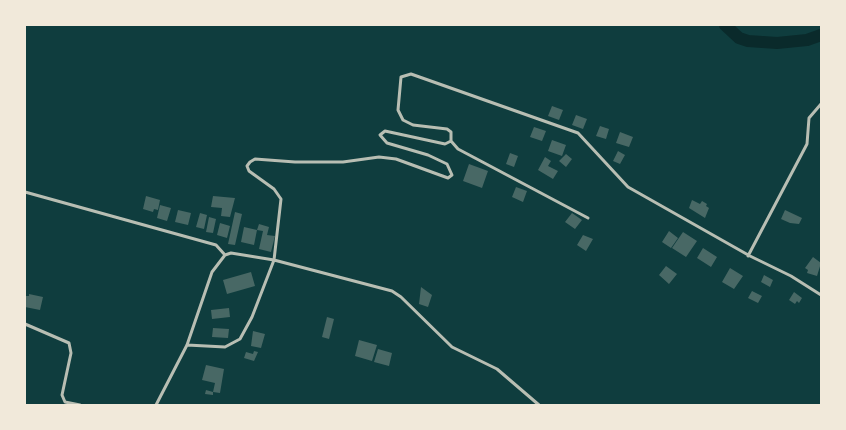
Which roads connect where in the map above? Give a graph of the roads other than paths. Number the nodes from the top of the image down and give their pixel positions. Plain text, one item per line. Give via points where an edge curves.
1 (821, 104) edge
2 (451, 141) junction
3 (25, 192) edge
4 (588, 218) dead end
5 (225, 255) junction
6 (748, 256) junction
7 (274, 260) junction
8 (821, 295) edge
9 (25, 324) edge
10 (186, 345) junction
11 (80, 405) edge
12 (156, 405) edge
13 (539, 405) edge

1 - 6 street via 809,118 807,144
2 - 4 street via 458,149
2 - 6 street via 447,128 412,125 403,120 398,110 402,76 411,74 578,132 628,187
2 - 7 street via 445,144 385,131 380,135 386,143 428,154 447,164 452,172 448,178 379,156 343,162 255,159 250,162 247,166 249,171 281,199
3 - 5 street via 216,245
5 - 7 street via 231,253
5 - 10 street via 212,272
6 - 8 street via 791,276
7 - 10 street via 252,317 240,338 225,347
7 - 13 street via 392,291 402,297 452,348 497,369
9 - 11 street via 69,343 71,353 62,395 66,402
10 - 12 street

